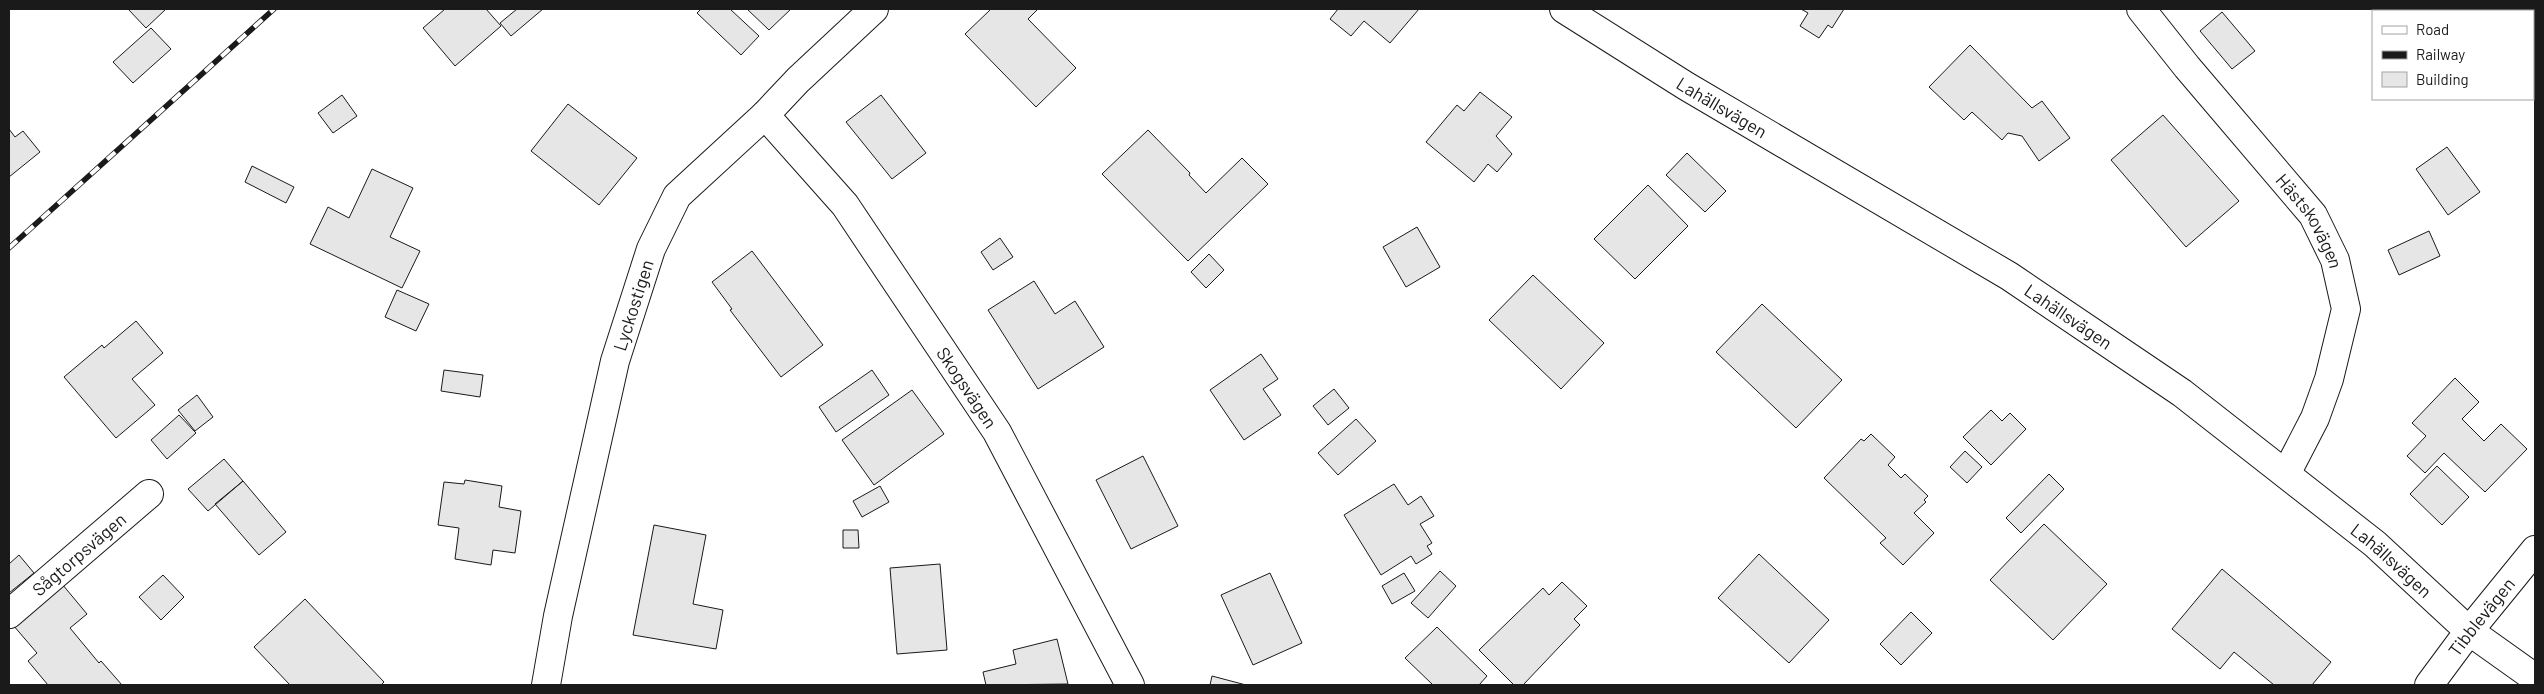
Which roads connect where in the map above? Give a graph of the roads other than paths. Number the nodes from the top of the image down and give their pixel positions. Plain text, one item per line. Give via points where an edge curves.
1 (874, 9) edge
2 (1564, 9) edge
3 (2141, 9) edge
4 (765, 115) junction
5 (2286, 474) junction
6 (149, 494) dead end
7 (2535, 550) edge
8 (9, 614) edge
9 (2468, 631) junction
10 (2535, 678) edge
11 (546, 685) edge
12 (1130, 685) edge
13 (2429, 685) edge

1 - 4 street, Lyckostigen
2 - 5 street, Lahällsvägen via 1686,86 2009,276 2182,393
3 - 5 street, Hästskovägen via 2313,215 2335,260 2346,309 2330,380 2315,418
4 - 11 street, Lyckostigen via 677,196 651,249 615,361 558,616
4 - 12 street, Skogsvägen via 845,205 997,432
5 - 9 street, Lahällsvägen via 2374,544
6 - 8 street, Sågtorpsvägen
7 - 9 street, Tibblevägen
9 - 10 street, Lahällsvägen
9 - 13 street, Tibblevägen

